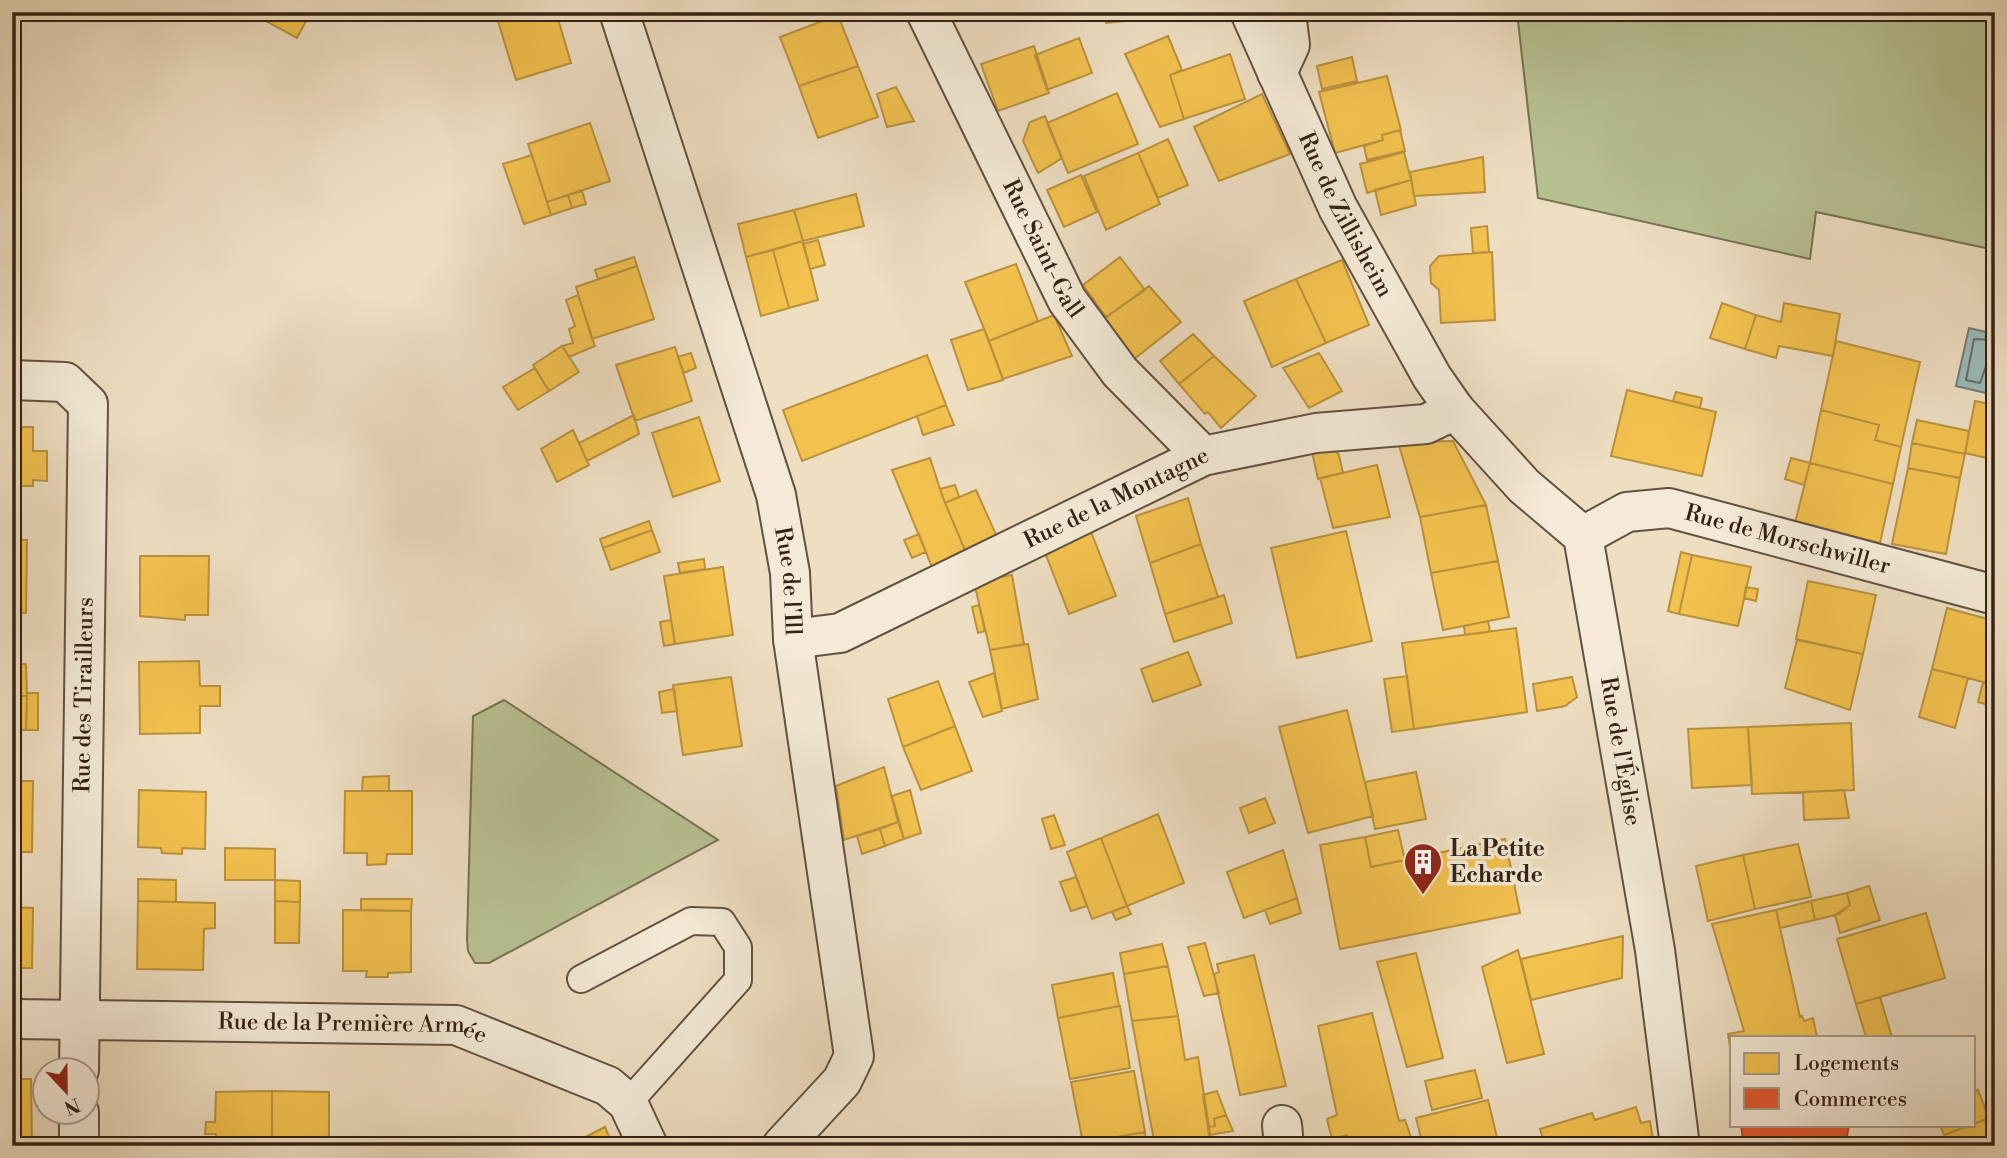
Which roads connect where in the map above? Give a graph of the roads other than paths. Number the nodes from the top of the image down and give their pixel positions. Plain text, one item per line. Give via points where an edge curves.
1 (619, 12) edge
2 (926, 12) edge
3 (1250, 12) edge
4 (1286, 12) edge
5 (1277, 73) junction
6 (12, 380) edge
7 (1455, 410) junction
8 (1203, 456) junction
9 (1583, 536) junction
10 (1995, 595) edge
11 (793, 639) junction
12 (581, 979) dead end
13 (79, 1018) junction
14 (12, 1019) edge
15 (79, 1056) edge
16 (628, 1103) junction
17 (79, 1126) edge
18 (79, 1146) edge
19 (648, 1146) edge
20 (782, 1146) edge
21 (1680, 1146) edge

1 - 11 street, Rue de l'Ill via 776,495 790,573
2 - 8 street, Rue Saint-Gall via 1067,300 1120,372
3 - 5 street, Rue de Zillisheim
4 - 5 street via 1290,45
5 - 7 street, Rue de Zillisheim via 1338,208
6 - 13 street, Rue des Tirailleurs via 65,382 88,404
7 - 8 street, Rue de la Montagne via 1426,424 1316,433
7 - 9 street via 1524,486
8 - 11 street, Rue de la Montagne via 840,633
9 - 10 street, Rue de Morschwiller via 1627,512 1669,508
9 - 21 street, Rue de l'Église via 1655,950
11 - 20 street, Rue de l'Ill via 854,1056 842,1081
12 - 16 lane via 691,921 722,922 737,947 738,980
13 - 14 street, Rue de la Première Armée
13 - 15 street, Rue des Tirailleurs
13 - 16 street, Rue de la Première Armée via 456,1025 607,1086
16 - 19 street, Rue de la Première Armée
17 - 18 street

